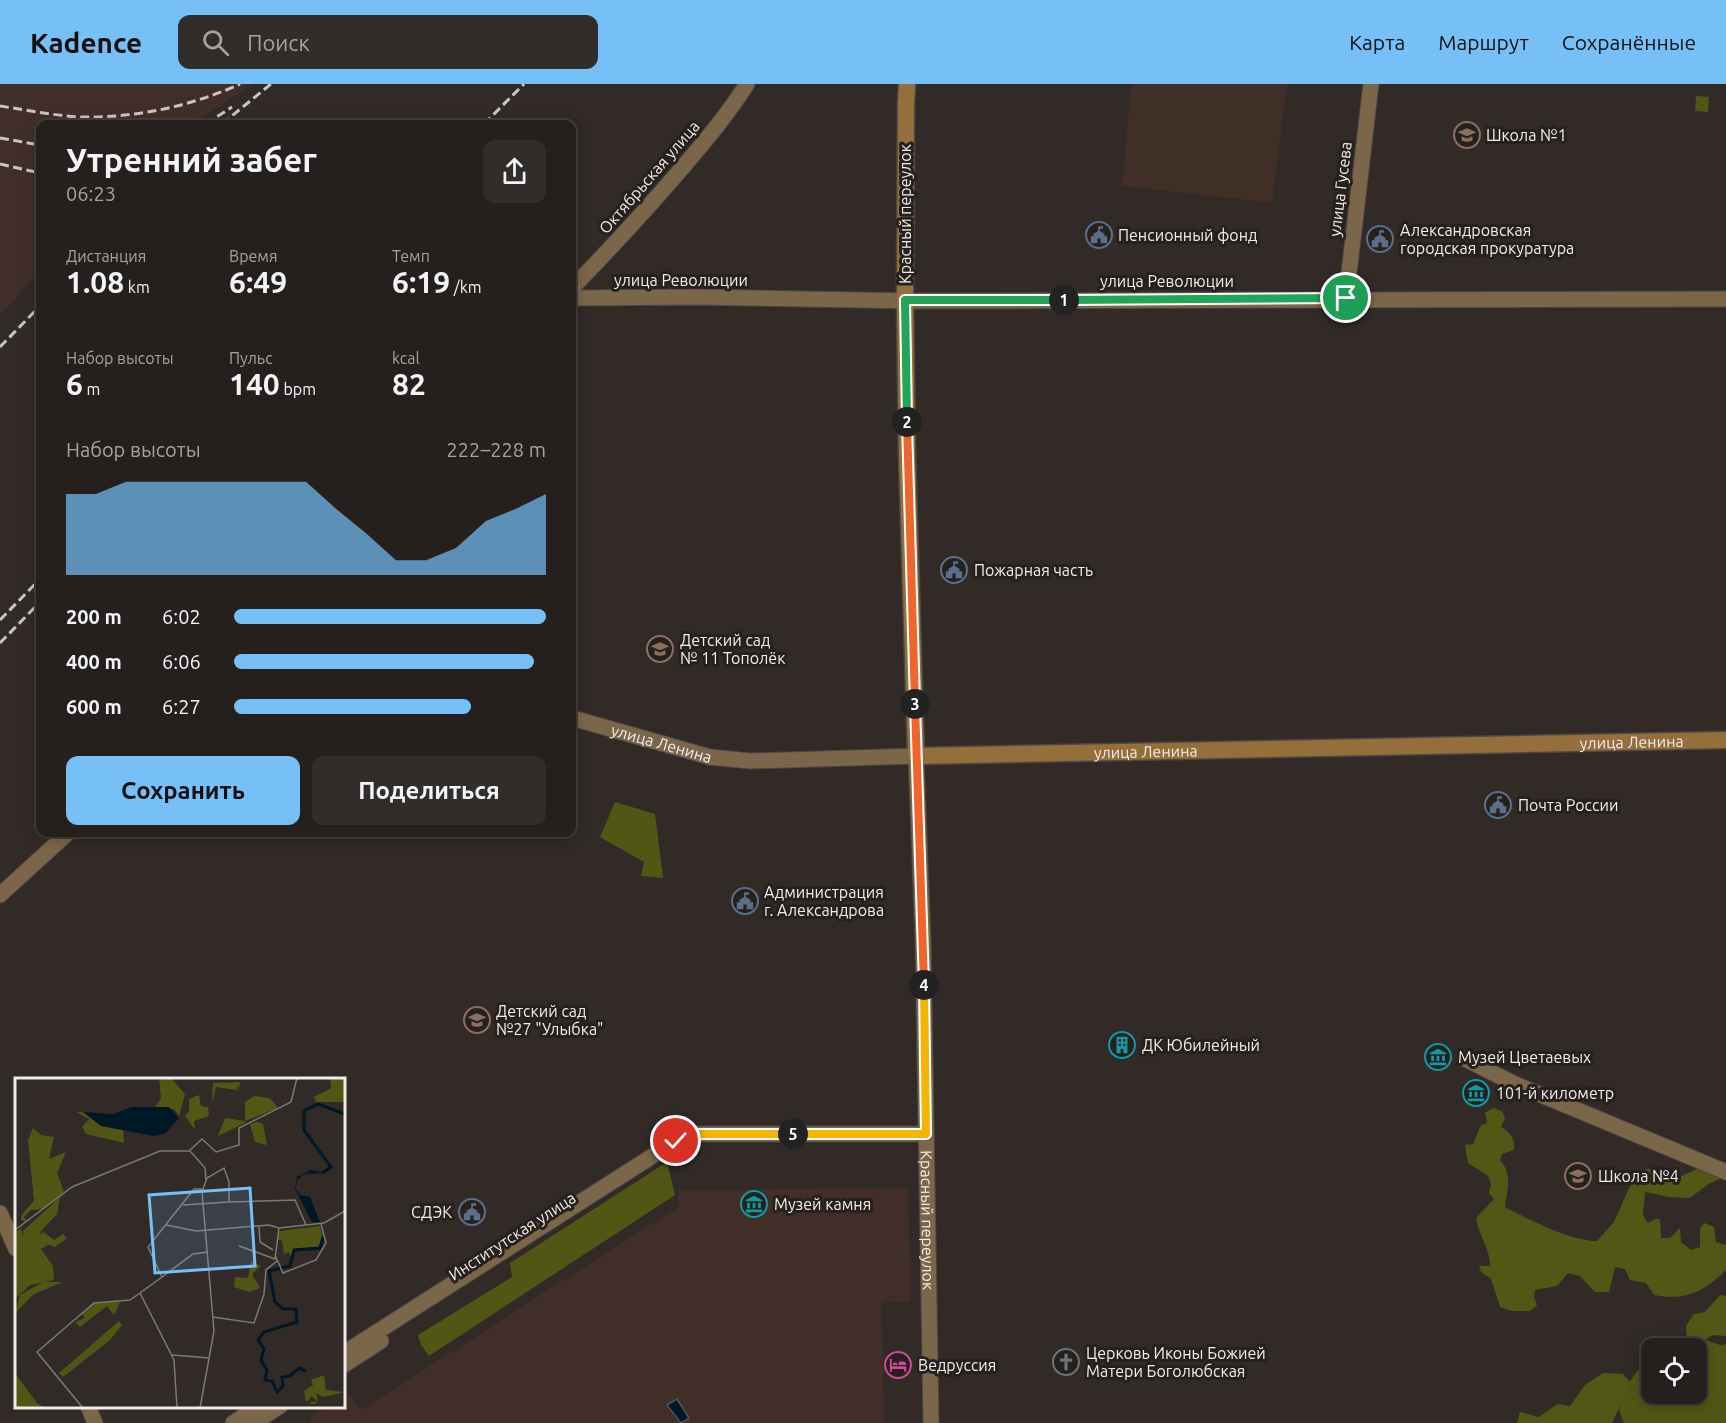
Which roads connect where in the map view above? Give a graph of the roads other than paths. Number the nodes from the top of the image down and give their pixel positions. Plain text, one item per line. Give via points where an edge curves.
1 (747, 84) edge
2 (908, 84) edge
3 (1371, 84) edge
4 (576, 284) edge
5 (576, 298) edge
6 (1346, 298) junction
7 (1726, 299) edge
8 (905, 300) junction
9 (576, 719) edge
10 (1726, 740) edge
11 (916, 756) junction
12 (64, 837) edge
13 (0, 895) edge
14 (1465, 1059) dead end
15 (926, 1134) junction
16 (1726, 1172) edge
17 (0, 1213) edge
18 (15, 1247) edge
19 (407, 1318) junction
20 (345, 1352) edge
21 (345, 1364) edge
22 (88, 1408) edge
23 (257, 1408) edge
24 (277, 1408) edge
25 (95, 1423) edge
26 (233, 1423) edge
27 (254, 1423) edge
28 (931, 1423) edge

1 - 4 main road, Октябрьская улица via 730,111 662,192
2 - 8 main road, Красный переулок
3 - 6 main road, улица Гусева
5 - 8 main road, улица Революции
6 - 7 main road, улица Революции
6 - 8 main road, улица Революции
8 - 11 main road, Красный переулок
9 - 11 main road, улица Ленина via 710,757 750,761
10 - 11 main road, улица Ленина
11 - 15 main road, Красный переулок
12 - 13 main road
14 - 16 main road via 1515,1084
15 - 19 main road, Институтская улица via 697,1134 676,1141
15 - 28 main road, Красный переулок
17 - 18 main road
19 - 20 main road, Институтская улица
19 - 21 main road, Институтская улица
22 - 25 main road
23 - 26 main road
24 - 27 main road

